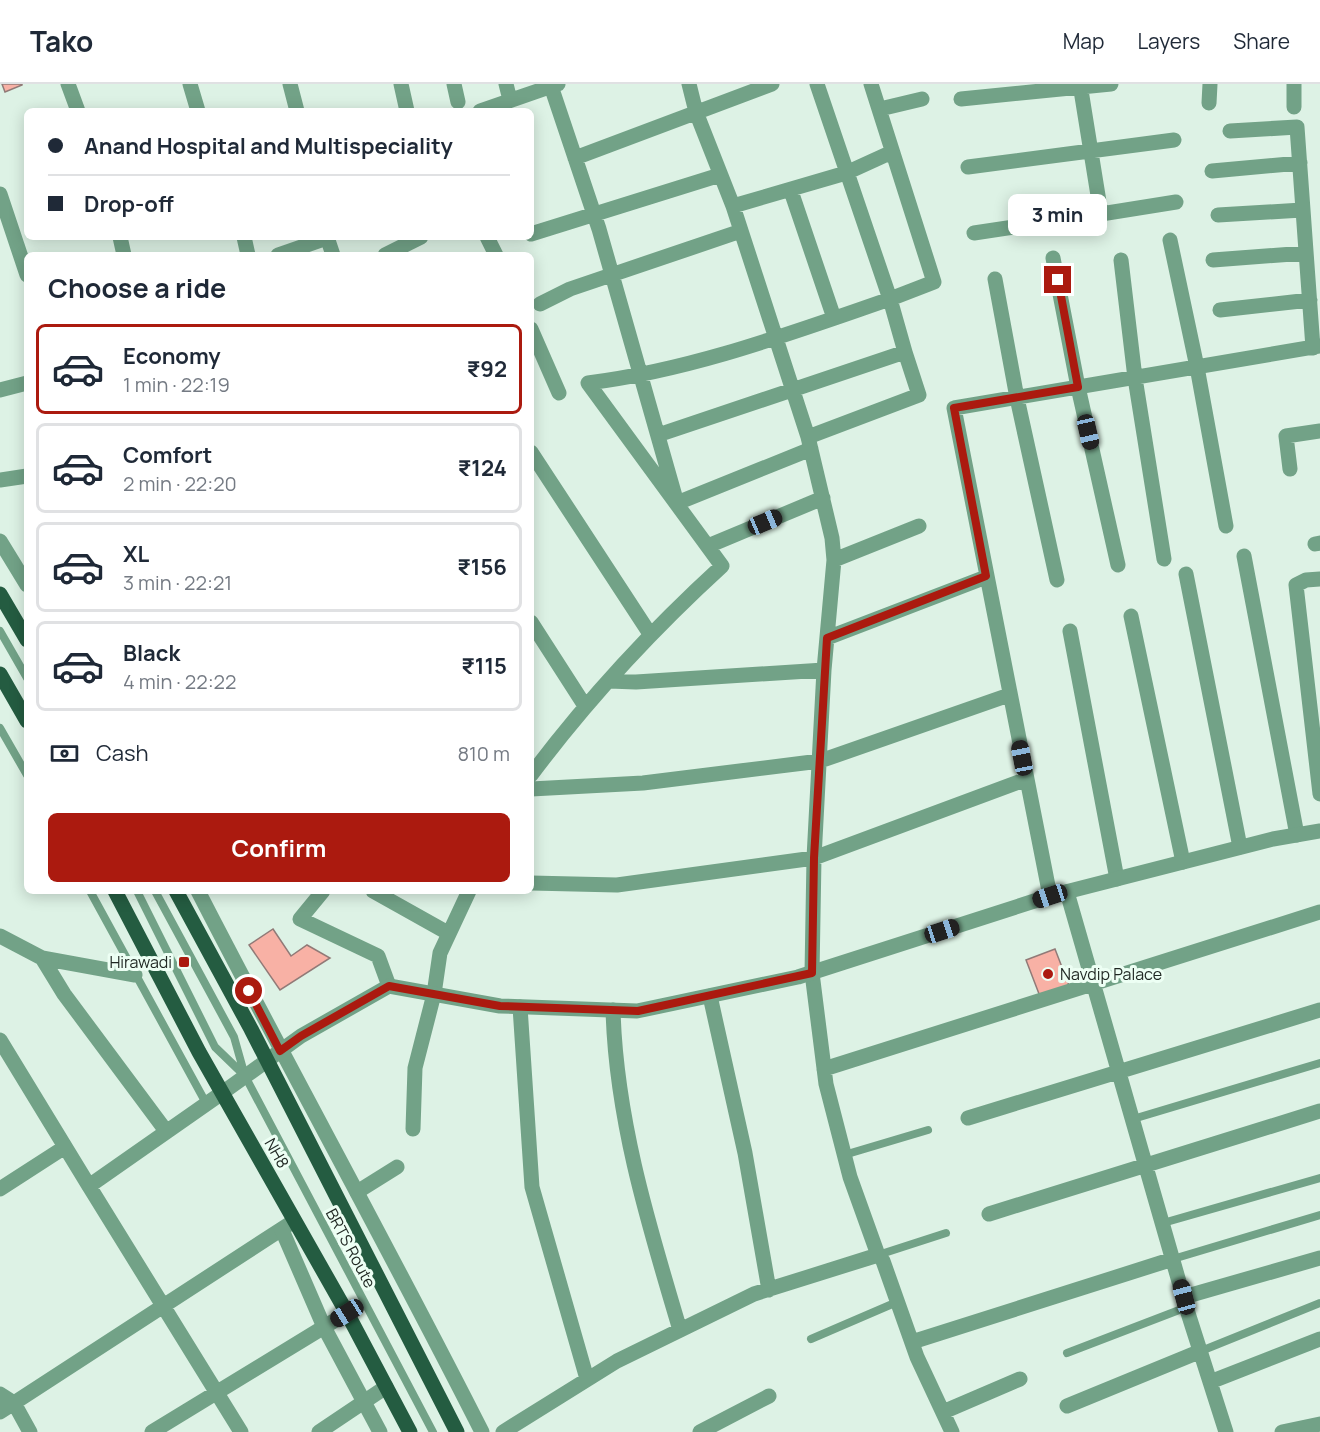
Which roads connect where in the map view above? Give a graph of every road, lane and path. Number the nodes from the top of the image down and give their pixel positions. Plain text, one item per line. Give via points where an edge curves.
1 (68, 84) edge
2 (190, 84) edge
3 (290, 84) edge
4 (400, 84) edge
5 (454, 84) edge
6 (506, 84) edge
7 (689, 84) edge
8 (772, 84) edge
9 (817, 84) edge
10 (871, 84) edge
11 (1111, 84) edge
12 (1210, 84) edge
13 (1294, 84) edge
14 (554, 85) edge
15 (1080, 86) edge
16 (922, 99) dead end
17 (961, 99) dead end
18 (510, 100) junction
19 (458, 102) dead end
20 (1209, 103) dead end
21 (1294, 107) dead end
22 (77, 108) edge
23 (197, 108) edge
24 (296, 108) edge
25 (406, 108) edge
26 (488, 108) edge
27 (880, 109) junction
28 (696, 112) junction
29 (1230, 131) dead end
30 (1174, 140) dead end
31 (1092, 151) junction
32 (892, 152) junction
33 (575, 158) junction
34 (1300, 163) junction
35 (968, 167) dead end
36 (1212, 171) dead end
37 (846, 173) junction
38 (720, 175) junction
39 (791, 191) junction
40 (0, 194) edge
41 (1176, 202) dead end
42 (733, 206) junction
43 (1302, 210) junction
44 (594, 213) junction
45 (1101, 214) junction
46 (1218, 215) dead end
47 (741, 231) junction
48 (534, 233) edge
49 (974, 233) dead end
50 (319, 240) edge
51 (1170, 240) dead end
52 (406, 246) edge
53 (286, 252) edge
54 (392, 252) edge
55 (1306, 253) junction
56 (1053, 258) dead end
57 (1121, 260) dead end
58 (1213, 260) dead end
59 (24, 266) edge
60 (612, 275) junction
61 (996, 279) dead end
62 (890, 299) junction
63 (1310, 300) junction
64 (540, 304) dead end
65 (1220, 310) dead end
66 (834, 318) junction
67 (534, 336) edge
68 (776, 338) junction
69 (1316, 347) edge
70 (905, 352) junction
71 (1197, 366) junction
72 (641, 376) junction
73 (1135, 378) junction
74 (24, 384) edge
75 (1078, 387) junction
76 (793, 389) junction
77 (0, 390) edge
78 (559, 393) dead end
79 (1017, 398) junction
80 (1320, 431) edge
81 (658, 435) junction
82 (810, 443) junction
83 (534, 458) edge
84 (1290, 469) dead end
85 (24, 476) edge
86 (0, 480) edge
87 (823, 498) junction
88 (677, 503) junction
89 (920, 526) dead end
90 (1226, 526) dead end
91 (0, 540) edge
92 (708, 546) junction
93 (1244, 556) dead end
94 (1164, 559) dead end
95 (834, 560) junction
96 (1118, 565) dead end
97 (1186, 574) dead end
98 (986, 576) junction
99 (1320, 579) edge
100 (24, 580) edge
101 (1057, 580) dead end
102 (0, 594) edge
103 (1131, 616) dead end
104 (534, 627) edge
105 (0, 631) edge
106 (1070, 631) dead end
107 (650, 634) junction
108 (24, 635) edge
109 (827, 638) junction
110 (825, 670) junction
111 (24, 673) edge
112 (0, 674) edge
113 (609, 681) junction
114 (1010, 695) junction
115 (585, 706) junction
116 (24, 716) edge
117 (0, 728) edge
118 (820, 761) junction
119 (534, 769) edge
120 (24, 770) edge
121 (1027, 779) junction
122 (534, 789) edge
123 (1320, 794) edge
124 (1320, 831) edge
125 (1297, 835) junction
126 (1239, 847) junction
127 (814, 858) junction
128 (1183, 862) junction
129 (1117, 879) junction
130 (534, 883) edge
131 (1067, 892) junction
132 (92, 894) edge
133 (117, 894) edge
134 (138, 894) edge
135 (157, 894) edge
136 (179, 894) edge
137 (200, 894) edge
138 (321, 894) edge
139 (378, 894) edge
140 (468, 894) edge
141 (1050, 896) junction
142 (1320, 912) edge
143 (448, 933) junction
144 (0, 936) edge
145 (42, 958) junction
146 (812, 973) junction
147 (135, 975) junction
148 (1094, 984) junction
149 (389, 986) junction
150 (434, 994) junction
151 (710, 996) junction
152 (520, 1007) junction
153 (613, 1010) junction
154 (1320, 1010) edge
155 (0, 1040) edge
156 (280, 1051) junction
157 (267, 1061) junction
158 (1320, 1063) edge
159 (6, 1064) edge
160 (824, 1069) junction
161 (1119, 1071) junction
162 (245, 1076) junction
163 (222, 1093) junction
164 (206, 1104) junction
165 (1320, 1111) edge
166 (968, 1118) dead end
167 (1133, 1119) junction
168 (413, 1130) dead end
169 (928, 1130) dead end
170 (166, 1131) junction
171 (65, 1147) junction
172 (844, 1155) junction
173 (1147, 1165) junction
174 (397, 1167) dead end
175 (1320, 1178) edge
176 (89, 1185) junction
177 (0, 1189) edge
178 (357, 1192) junction
179 (989, 1214) dead end
180 (1320, 1215) edge
181 (295, 1221) junction
182 (1163, 1223) junction
183 (282, 1230) junction
184 (946, 1233) dead end
185 (878, 1255) junction
186 (1320, 1258) edge
187 (1173, 1259) junction
188 (769, 1290) junction
189 (897, 1302) junction
190 (1185, 1302) junction
191 (1320, 1304) edge
192 (163, 1305) junction
193 (347, 1313) junction
194 (324, 1327) junction
195 (680, 1330) junction
196 (811, 1339) dead end
197 (1320, 1339) edge
198 (912, 1342) junction
199 (1201, 1351) junction
200 (1067, 1353) dead end
201 (587, 1379) junction
202 (1020, 1379) dead end
203 (1210, 1382) junction
204 (386, 1387) junction
205 (217, 1392) junction
206 (0, 1394) edge
207 (769, 1396) dead end
208 (14, 1402) junction
209 (363, 1403) junction
210 (1067, 1406) dead end
211 (0, 1412) edge
212 (943, 1412) junction
213 (1320, 1424) edge
214 (948, 1431) edge
215 (30, 1432) edge
216 (152, 1432) edge
217 (241, 1432) edge
218 (319, 1432) edge
219 (380, 1432) edge
220 (410, 1432) edge
221 (433, 1432) edge
222 (457, 1432) edge
223 (482, 1432) edge
224 (503, 1432) edge
225 (700, 1432) edge
226 (1226, 1432) edge
227 (1281, 1432) edge

1 - 22 street
2 - 23 street
3 - 24 street
4 - 25 street
5 - 19 street
6 - 18 street
7 - 28 street
8 - 28 street
9 - 37 street
10 - 27 street
11 - 15 street
12 - 20 street
13 - 21 street
14 - 18 street
14 - 33 street
15 - 17 street
15 - 31 street
16 - 27 street
18 - 26 street
27 - 32 street
28 - 33 street
28 - 38 street
29 - 34 street via 1298,127
30 - 31 street
31 - 35 street
31 - 45 street
32 - 37 street
32 - 62 street via 934,282
33 - 44 street
34 - 36 street
34 - 43 street
37 - 39 street
37 - 62 street
38 - 42 street
38 - 44 street
39 - 42 street
39 - 66 street
40 - 59 street
41 - 45 street
42 - 47 street
43 - 46 street
43 - 55 street
44 - 48 street
44 - 60 street
45 - 49 street
47 - 60 street
47 - 68 street
50 - 53 street
51 - 71 street
52 - 54 street
55 - 58 street
55 - 63 street
56 - 75 street
57 - 73 street
60 - 64 street
60 - 72 street
61 - 79 street
62 - 66 street
62 - 70 street
63 - 65 street
63 - 69 street
66 - 68 street
67 - 78 street
68 - 72 street
68 - 76 street
69 - 71 street
70 - 76 street
70 - 82 street via 919,395
71 - 73 street
71 - 90 street
72 - 81 street
72 - 88 street via 588,383
73 - 75 street
73 - 94 street
74 - 77 street
75 - 79 street
75 - 96 street
76 - 81 street
76 - 82 street
79 - 98 street via 954,408
79 - 101 street
80 - 84 street via 1286,436
81 - 88 street
82 - 87 street
82 - 88 street
83 - 107 street
85 - 86 street
87 - 92 street
87 - 95 street
88 - 92 street
89 - 95 street
91 - 100 street
92 - 107 street via 722,566
93 - 125 street
95 - 109 street
97 - 126 street
98 - 109 street
98 - 114 street
99 - 123 street via 1296,585
102 - 108 main road
103 - 128 street
104 - 115 street
105 - 111 lane
106 - 129 street
107 - 113 street
109 - 110 street
110 - 113 street
110 - 118 street
112 - 116 main road
113 - 115 street
114 - 118 street
114 - 121 street
115 - 119 street
117 - 120 lane
118 - 122 street via 643,783
118 - 127 street
121 - 127 street
121 - 141 street
124 - 125 street
125 - 126 street
126 - 128 street
127 - 130 street via 617,885
127 - 146 street
128 - 129 street
129 - 131 street
131 - 141 street
131 - 148 street
132 - 147 lane
133 - 163 main road, NH8
134 - 162 lane via 215,1047
135 - 162 lane via 234,1037
136 - 157 main road, NH8
137 - 156 street
138 - 149 street via 300,919 378,956
139 - 143 street
140 - 143 street
141 - 146 street
142 - 148 street
143 - 150 street via 440,954
144 - 145 street
145 - 147 street
145 - 170 street via 64,994
146 - 151 street
146 - 160 street
147 - 164 lane
148 - 160 street
148 - 161 street
149 - 150 street
149 - 156 street
150 - 152 street
150 - 168 street via 416,1068
151 - 153 street via 638,1011
151 - 188 street via 745,1153
152 - 153 street
152 - 201 street via 532,1187
153 - 195 street via 615,1061 642,1202
154 - 161 street
155 - 159 street
156 - 157 street
156 - 178 street
157 - 162 street
157 - 222 main road, NH8
158 - 167 lane
159 - 171 street
160 - 172 street
161 - 166 street
161 - 167 street
162 - 163 street
162 - 221 lane, BRTS Route
163 - 164 street
163 - 181 main road, NH8
164 - 170 street
165 - 173 street
167 - 173 street
169 - 172 lane
170 - 176 street
171 - 176 street
171 - 177 street
172 - 185 street
173 - 179 street
173 - 182 street
174 - 178 street
175 - 182 lane
176 - 192 street
178 - 223 street
180 - 187 lane
181 - 183 street
181 - 193 main road, NH8
182 - 187 street
183 - 192 street
183 - 194 street
184 - 185 lane
185 - 188 street
185 - 189 street
186 - 190 street
187 - 190 street
187 - 198 street
188 - 195 street
189 - 196 lane
189 - 198 street
190 - 199 street
190 - 200 lane
191 - 199 lane
192 - 205 street
192 - 208 street
193 - 194 street
193 - 204 main road, NH8
194 - 205 street
194 - 209 street
195 - 201 street
197 - 203 street
198 - 212 street
199 - 203 street
199 - 210 street
201 - 224 street
202 - 212 street
203 - 226 street
204 - 209 street
204 - 220 main road, NH8
205 - 216 street
205 - 217 street
206 - 208 street
207 - 225 street
208 - 211 street
208 - 215 street
209 - 218 street
209 - 219 street
212 - 214 street
213 - 227 street

